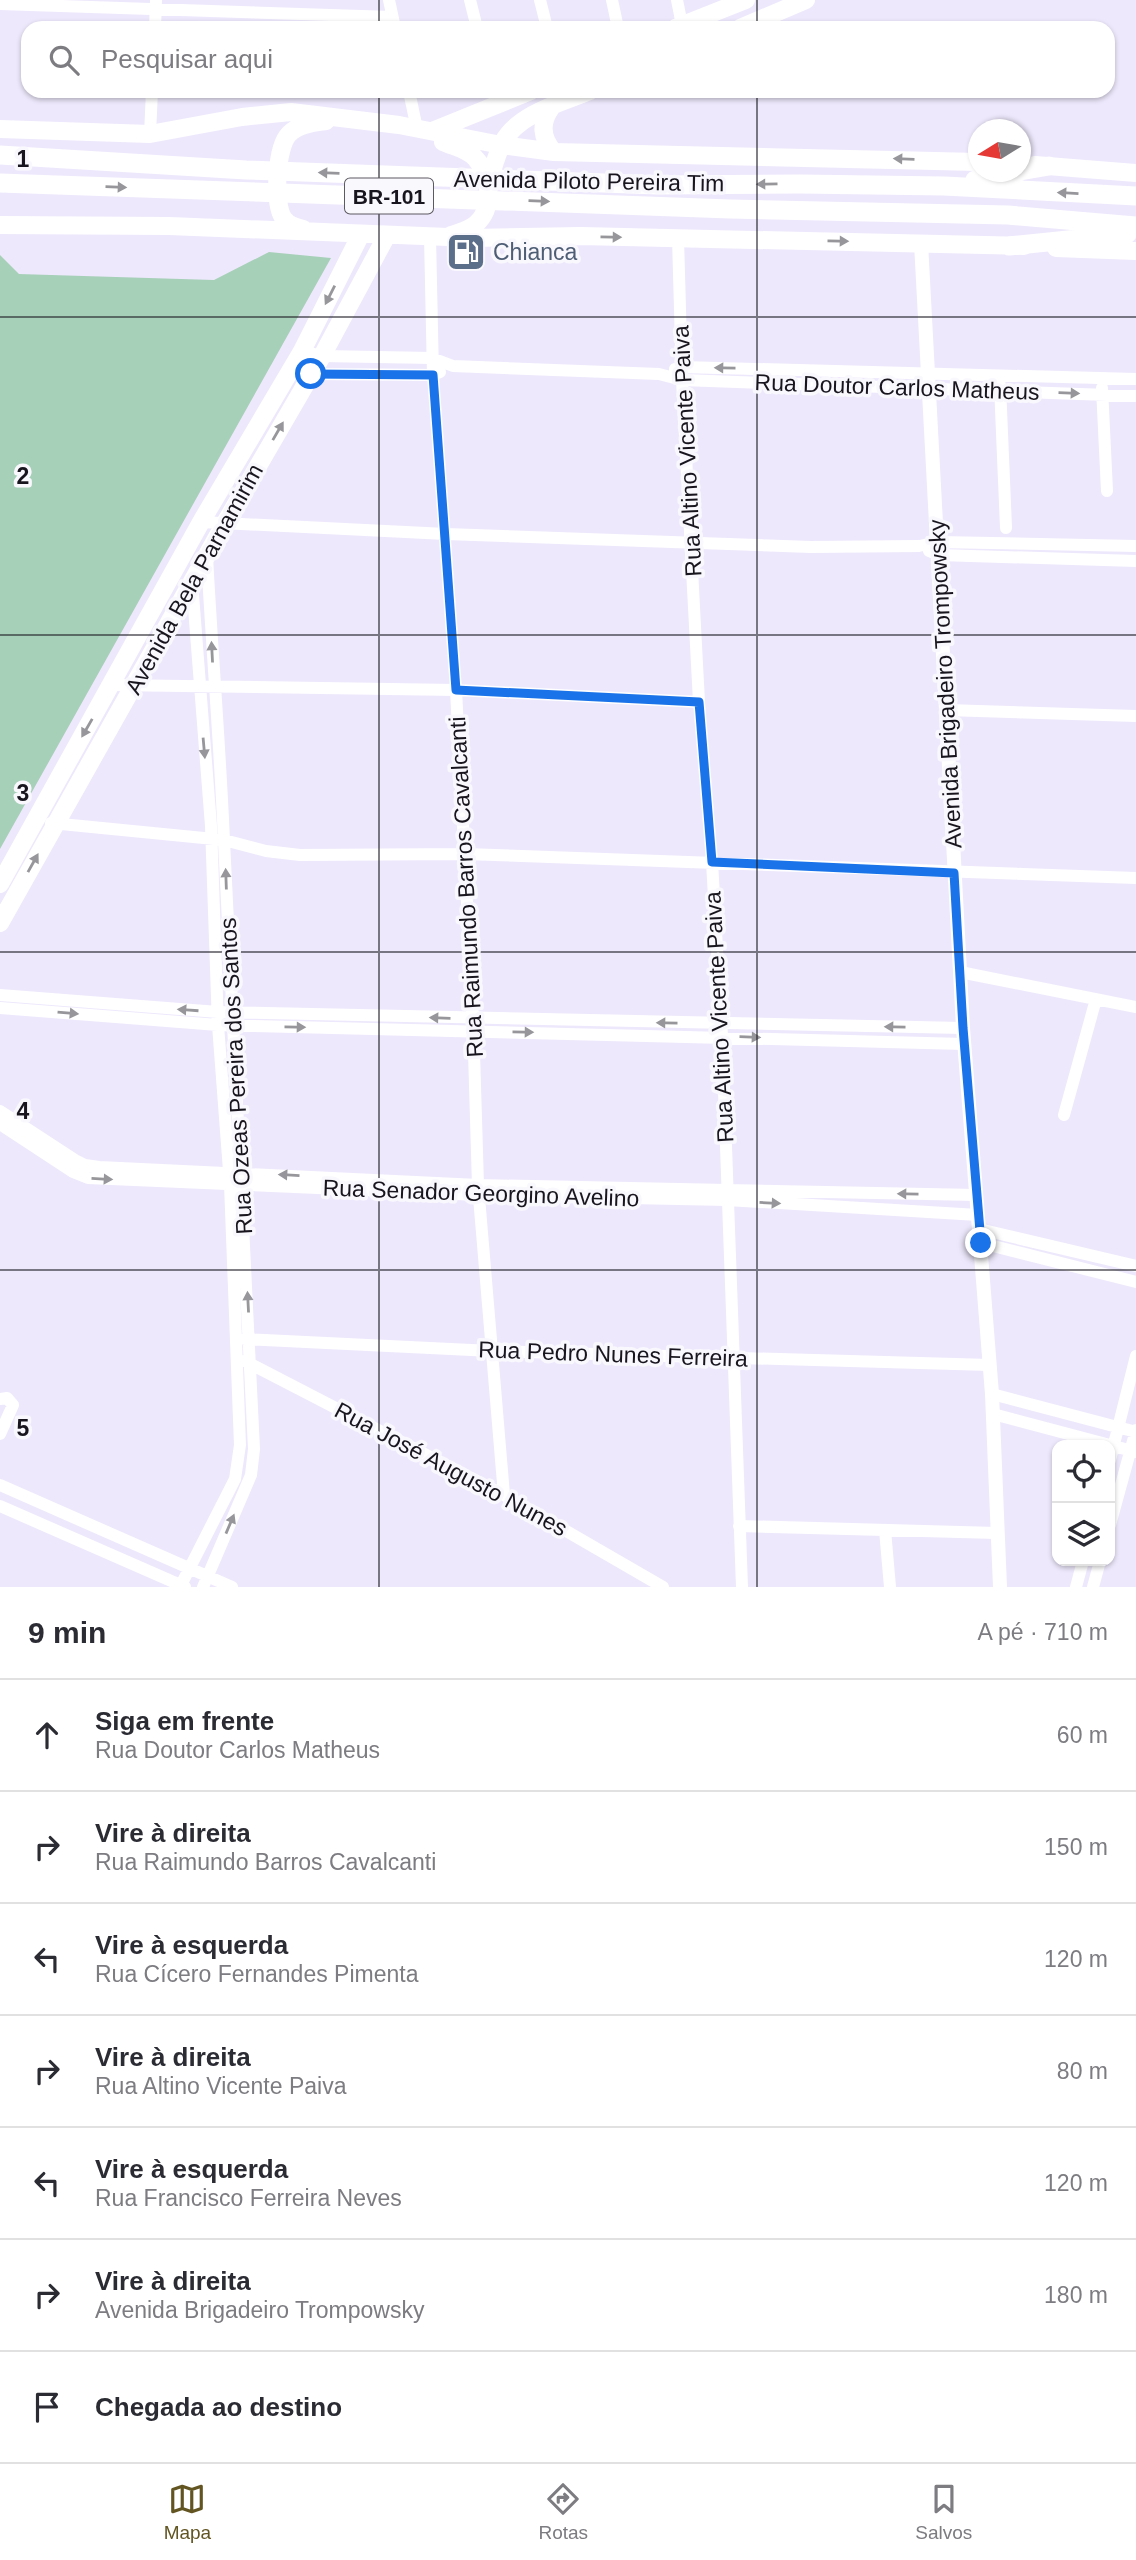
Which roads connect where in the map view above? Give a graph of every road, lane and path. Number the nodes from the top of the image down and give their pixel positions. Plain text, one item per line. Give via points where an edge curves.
1 (389, 0) edge
2 (470, 0) edge
3 (540, 0) edge
4 (612, 0) edge
5 (677, 0) edge
6 (746, 0) edge
7 (806, 0) edge
8 (0, 4) edge
9 (156, 4) edge
10 (380, 21) edge
11 (393, 21) edge
12 (475, 21) edge
13 (545, 21) edge
14 (616, 21) edge
15 (679, 21) edge
16 (692, 21) edge
17 (756, 21) edge
18 (152, 98) edge
19 (411, 98) edge
20 (574, 98) edge
21 (493, 99) edge
22 (551, 108) junction
23 (346, 118) junction
24 (0, 129) edge
25 (423, 131) junction
26 (150, 134) junction
27 (501, 145) junction
28 (554, 152) junction
29 (0, 155) edge
30 (968, 162) edge
31 (1031, 165) edge
32 (1049, 166) junction
33 (1031, 169) edge
34 (1136, 173) edge
35 (968, 181) edge
36 (0, 183) edge
37 (488, 183) junction
38 (944, 186) junction
39 (1136, 196) edge
40 (0, 225) edge
41 (1136, 226) edge
42 (313, 232) junction
43 (1136, 233) edge
44 (361, 234) junction
45 (387, 235) junction
46 (437, 237) junction
47 (678, 238) junction
48 (921, 243) junction
49 (1009, 246) junction
50 (1136, 251) edge
51 (302, 351) junction
52 (322, 356) junction
53 (432, 358) junction
54 (453, 366) junction
55 (292, 368) junction
56 (930, 372) junction
57 (311, 374) junction
58 (682, 374) junction
59 (1000, 374) junction
60 (433, 375) junction
61 (1102, 377) junction
62 (1136, 379) edge
63 (930, 388) junction
64 (1001, 390) junction
65 (1102, 395) junction
66 (1136, 396) edge
67 (1107, 491) dead end
68 (201, 522) junction
69 (225, 523) junction
70 (1006, 528) dead end
71 (446, 534) junction
72 (691, 542) junction
73 (1136, 546) edge
74 (938, 548) junction
75 (207, 555) junction
76 (1136, 561) edge
77 (192, 582) junction
78 (112, 685) junction
79 (134, 685) junction
80 (200, 686) junction
81 (213, 687) junction
82 (456, 690) junction
83 (699, 702) junction
84 (946, 710) junction
85 (1136, 716) edge
86 (34, 822) junction
87 (55, 824) junction
88 (218, 840) junction
89 (465, 853) junction
90 (712, 862) junction
91 (954, 873) junction
92 (1136, 878) edge
93 (0, 884) edge
94 (0, 923) edge
95 (960, 972) junction
96 (0, 995) edge
97 (1096, 999) junction
98 (1136, 1007) edge
99 (0, 1008) edge
100 (225, 1019) junction
101 (473, 1025) junction
102 (963, 1028) junction
103 (722, 1030) junction
104 (964, 1044) junction
105 (0, 1111) edge
106 (1064, 1115) dead end
107 (0, 1124) edge
108 (236, 1178) junction
109 (478, 1190) junction
110 (727, 1195) junction
111 (977, 1195) junction
112 (980, 1229) junction
113 (232, 1253) junction
114 (246, 1253) junction
115 (1136, 1266) edge
116 (1136, 1282) edge
117 (236, 1338) junction
118 (250, 1340) junction
119 (492, 1351) junction
120 (1136, 1356) edge
121 (237, 1358) junction
122 (734, 1358) junction
123 (250, 1362) junction
124 (990, 1365) junction
125 (992, 1394) junction
126 (0, 1399) edge
127 (993, 1414) junction
128 (1118, 1428) junction
129 (1136, 1432) edge
130 (0, 1434) edge
131 (1094, 1440) edge
132 (1115, 1441) edge
133 (240, 1445) junction
134 (1115, 1445) edge
135 (254, 1449) junction
136 (1133, 1451) edge
137 (0, 1485) edge
138 (229, 1491) junction
139 (504, 1495) junction
140 (241, 1499) junction
141 (0, 1506) edge
142 (1115, 1509) edge
143 (74, 1517) junction
144 (740, 1527) junction
145 (885, 1530) junction
146 (997, 1533) junction
147 (66, 1535) junction
148 (1082, 1566) edge
149 (1099, 1566) edge
150 (188, 1568) junction
151 (205, 1582) edge
152 (182, 1586) edge
153 (657, 1586) edge
154 (1097, 1586) edge
155 (232, 1587) edge
156 (742, 1587) edge
157 (890, 1587) edge
158 (1000, 1587) edge
159 (1076, 1587) edge

1 - 11 street
2 - 12 street
3 - 13 street
4 - 14 street
5 - 15 street
6 - 16 main road
7 - 17 main road
8 - 9 street
9 - 10 street
18 - 26 street
19 - 25 street
20 - 22 main road
21 - 25 main road
22 - 27 main road via 516,126
22 - 28 main road via 543,127 545,141
23 - 25 main road
23 - 26 main road via 291,112
23 - 42 main road via 299,127 281,148 281,214 289,224
24 - 26 main road
25 - 27 main road
25 - 37 main road via 475,158
27 - 28 main road
27 - 37 main road
30 -> 28 main road
38 -> 29 highway, Avenida Piloto Pereira Tim / BR-101 via 658,185 246,170
31 - 32 main road
32 - 33 highway
32 - 34 main road
35 - 38 highway
36 -> 41 highway, Avenida Piloto Pereira Tim / BR-101 via 1008,215
37 - 46 main road via 481,219 469,228
39 -> 38 highway, Avenida Piloto Pereira Tim / BR-101
40 - 42 main road
42 - 44 main road
43 - 49 highway
44 - 45 main road
44 -> 51 main road, Avenida Bela Parnamirim
45 - 46 main road
45 - 52 main road, Avenida Bela Parnamirim
46 -> 47 main road
46 - 53 street, Rua Raimundo Barros Cavalcanti
47 -> 48 main road
47 - 58 street, Rua Altino Vicente Paiva
48 - 49 main road
48 - 56 street, Avenida Brigadeiro Trompowsky
49 - 50 main road
51 - 52 street, Rua Doutor Carlos Matheus
51 - 55 main road, Avenida Bela Parnamirim
52 - 53 street, Rua Doutor Carlos Matheus
52 - 57 main road, Avenida Bela Parnamirim
53 - 54 street, Rua Doutor Carlos Matheus
53 - 60 street, Rua Raimundo Barros Cavalcanti
54 - 58 street, Rua Doutor Carlos Matheus
54 - 60 street, Rua Doutor Carlos Matheus
55 - 57 street, Rua Doutor Carlos Matheus
55 - 68 main road, Avenida Bela Parnamirim
56 -> 58 street, Rua Doutor Carlos Matheus
56 - 59 street, Rua Doutor Carlos Matheus
56 - 63 street, Avenida Brigadeiro Trompowsky
57 - 60 street, Rua Doutor Carlos Matheus
69 -> 57 main road, Avenida Bela Parnamirim
58 - 63 street, Rua Doutor Carlos Matheus
58 - 72 street, Rua Altino Vicente Paiva
59 - 61 street, Rua Doutor Carlos Matheus
59 - 64 street
60 - 71 street, Rua Raimundo Barros Cavalcanti
61 - 62 street, Rua Doutor Carlos Matheus
61 - 65 street
63 - 64 street, Rua Doutor Carlos Matheus
63 - 74 street, Avenida Brigadeiro Trompowsky
64 -> 65 street, Rua Doutor Carlos Matheus
64 - 70 street
65 - 66 street, Rua Doutor Carlos Matheus
65 - 67 street
68 - 69 street
68 - 78 main road, Avenida Bela Parnamirim
69 - 71 street
69 - 75 main road, Avenida Bela Parnamirim
71 - 72 street
71 - 82 street, Rua Raimundo Barros Cavalcanti
72 - 74 street
72 - 83 street, Rua Altino Vicente Paiva
73 - 74 street
74 - 76 street
74 - 84 street, Avenida Brigadeiro Trompowsky
75 - 77 main road, Avenida Bela Parnamirim
81 -> 75 street, Rua Ozeas Pereira dos Santos
77 - 79 main road, Avenida Bela Parnamirim
77 - 80 street, Rua Ozeas Pereira dos Santos
78 - 79 street
78 -> 86 main road, Avenida Bela Parnamirim
79 - 80 street
79 - 87 main road, Avenida Bela Parnamirim
80 - 81 street
80 -> 88 street, Rua Ozeas Pereira dos Santos
81 - 82 street
81 - 88 street, Rua Ozeas Pereira dos Santos
82 - 83 street
82 - 89 street, Rua Raimundo Barros Cavalcanti
83 - 90 street, Rua Altino Vicente Paiva
84 - 85 street
84 - 91 street, Avenida Brigadeiro Trompowsky
86 - 87 street
86 - 93 main road, Avenida Bela Parnamirim
87 - 88 street
94 -> 87 main road, Avenida Bela Parnamirim
88 - 89 street via 300,855
88 - 100 street, Rua Ozeas Pereira dos Santos
89 - 90 street
89 - 101 street, Rua Raimundo Barros Cavalcanti
90 - 91 street
90 - 103 street, Rua Altino Vicente Paiva
91 - 92 street
91 - 95 street, Avenida Brigadeiro Trompowsky
95 - 97 street
95 - 102 street, Avenida Brigadeiro Trompowsky
100 -> 96 street
97 - 98 street
97 - 106 street
99 -> 100 street
100 - 101 street
100 - 108 street, Rua Ozeas Pereira dos Santos
101 - 103 street
101 - 109 street, Rua Raimundo Barros Cavalcanti
102 -> 103 street
102 - 104 street, Avenida Brigadeiro Trompowsky
103 -> 104 street
103 - 110 street, Rua Altino Vicente Paiva
104 - 111 street, Avenida Brigadeiro Trompowsky
105 - 108 street, Rua Senador Georgino Avelino via 85,1165
107 -> 108 street, Rua Senador Georgino Avelino via 88,1178
108 - 109 street, Rua Senador Georgino Avelino
108 - 113 street, Rua Ozeas Pereira dos Santos
108 - 114 street, Rua Ozeas Pereira dos Santos
109 - 110 street, Rua Senador Georgino Avelino
109 - 119 street, Rua Raimundo Barros Cavalcanti
111 -> 110 street, Rua Senador Georgino Avelino
110 -> 112 street, Rua Senador Georgino Avelino
110 - 122 street, Rua Altino Vicente Paiva
111 - 112 street, Avenida Brigadeiro Trompowsky
112 - 115 street, Rua Senador Georgino Avelino
112 - 116 street, Rua Senador Georgino Avelino
112 - 124 street, Avenida Brigadeiro Trompowsky
113 - 114 street
113 - 117 street, Rua Ozeas Pereira dos Santos
118 -> 114 street, Rua Ozeas Pereira dos Santos
117 - 118 street, Rua Pedro Nunes Ferreira
117 - 121 street, Rua Ozeas Pereira dos Santos
118 - 119 street, Rua Pedro Nunes Ferreira
118 - 123 street, Rua Ozeas Pereira dos Santos
119 - 122 street, Rua Pedro Nunes Ferreira
119 - 139 street, Rua Raimundo Barros Cavalcanti
120 - 128 street
121 - 123 street, Rua José Augusto Nunes
121 - 133 street, Rua Ozeas Pereira dos Santos
122 - 124 street, Rua Pedro Nunes Ferreira
122 - 144 street, Rua Altino Vicente Paiva
123 - 135 street, Rua Ozeas Pereira dos Santos
123 - 139 street, Rua José Augusto Nunes
124 - 125 street, Avenida Brigadeiro Trompowsky
125 - 127 street, Avenida Brigadeiro Trompowsky
125 - 128 street
126 - 130 street via 7,1398 13,1405
127 - 131 street
127 - 146 street, Avenida Brigadeiro Trompowsky
128 - 129 street
128 - 132 street
129 - 136 street
133 - 135 street
133 - 138 street, Rua Ozeas Pereira dos Santos
134 - 136 street
135 - 140 street, Rua Ozeas Pereira dos Santos via 251,1475
136 - 142 street
137 - 143 street
138 - 140 street
138 - 150 street, Rua Ozeas Pereira dos Santos
139 - 153 street, Rua José Augusto Nunes
151 -> 140 street, Rua Ozeas Pereira dos Santos
141 - 147 street
143 - 147 street
143 - 150 street
144 - 145 street
144 - 156 street, Rua Altino Vicente Paiva
145 - 146 street
145 - 157 street
146 - 158 street, Avenida Brigadeiro Trompowsky
147 - 152 street
148 - 159 street
149 - 154 street
150 - 151 street
150 - 152 street, Rua Ozeas Pereira dos Santos
151 - 155 street

